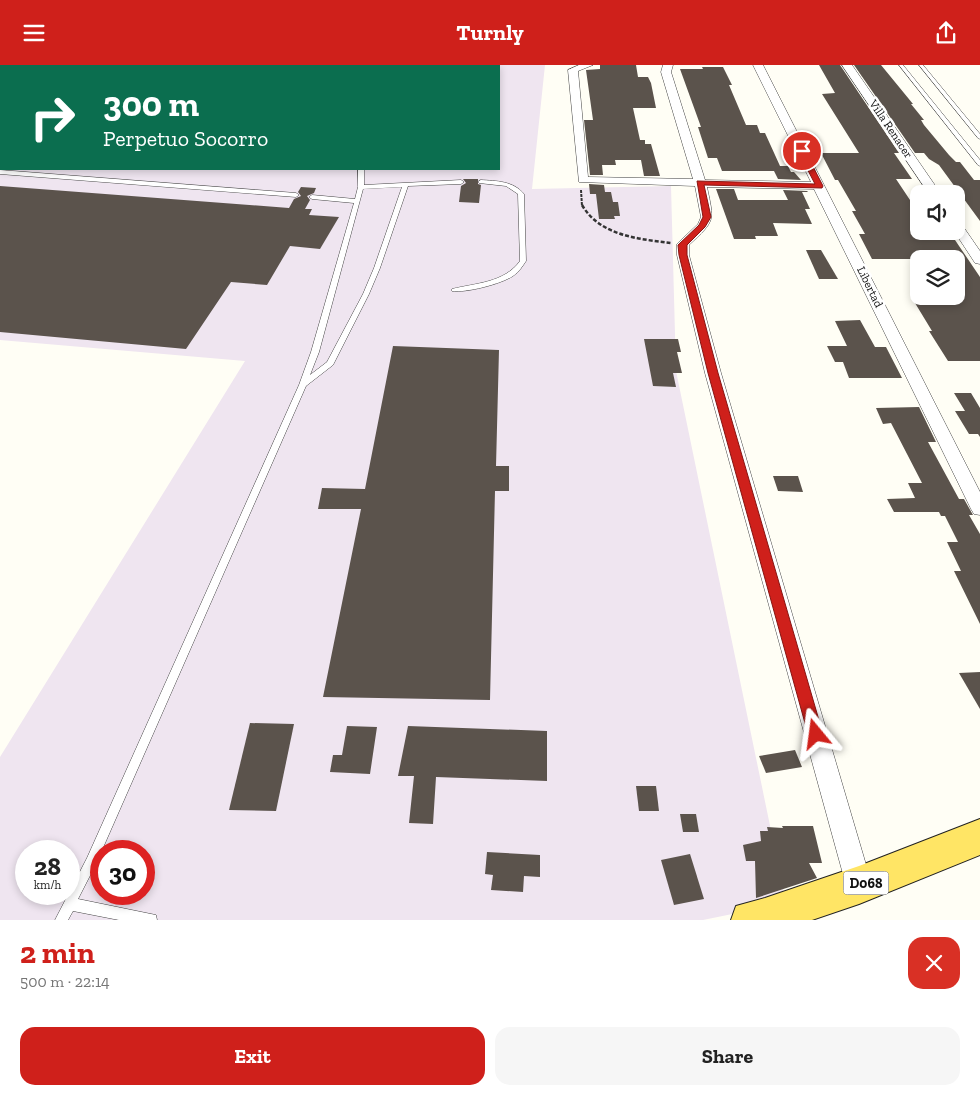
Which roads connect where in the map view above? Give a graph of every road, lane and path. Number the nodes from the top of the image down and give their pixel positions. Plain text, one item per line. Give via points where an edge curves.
1 (588, 65) edge
2 (668, 65) edge
3 (758, 65) edge
4 (847, 65) edge
5 (901, 65) edge
6 (921, 65) edge
7 (980, 137) edge
8 (980, 164) edge
9 (361, 170) edge
10 (0, 172) edge
11 (583, 180) junction
12 (461, 182) dead end
13 (481, 182) dead end
14 (700, 183) junction
15 (406, 184) junction
16 (929, 185) edge
17 (820, 186) junction
18 (361, 187) junction
19 (296, 195) dead end
20 (312, 197) dead end
21 (356, 201) junction
22 (965, 238) edge
23 (683, 245) junction
24 (980, 260) edge
25 (454, 290) dead end
26 (303, 385) junction
27 (980, 509) edge
28 (980, 837) edge
29 (80, 884) edge
30 (859, 885) junction
31 (69, 905) edge
32 (75, 905) edge
33 (61, 920) edge
34 (151, 920) edge
35 (750, 920) edge

1 - 11 street via 573,70
2 - 14 street via 666,72
3 - 17 street, Libertad
4 - 16 street, Villa Renacer
5 - 8 lane
6 - 7 lane
9 - 18 lane
10 - 19 lane
11 - 14 street
11 - 23 path via 582,206 600,224 622,235
12 - 15 lane
13 - 25 lane via 508,185 521,194 523,261 519,268 500,280
14 - 17 street
14 - 23 street via 707,217 703,226
15 - 18 lane
15 - 26 lane via 377,268 340,346 330,363
17 - 27 street, Libertad
18 - 21 lane
20 - 21 lane
21 - 26 lane
22 - 24 street
23 - 30 street via 713,373
26 - 29 lane
28 - 30 main road, D068
30 - 35 main road, D068
31 - 33 lane
32 - 34 lane

